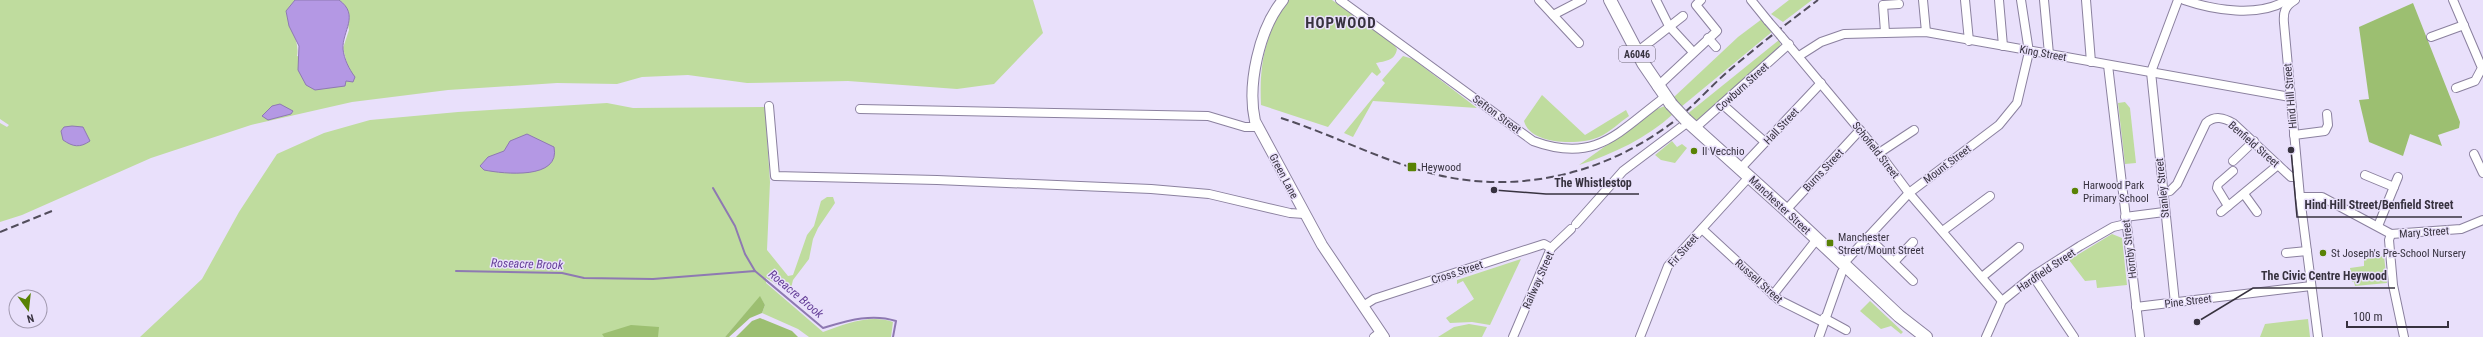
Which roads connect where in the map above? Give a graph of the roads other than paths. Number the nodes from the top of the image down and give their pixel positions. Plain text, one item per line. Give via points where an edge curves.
1 (1283, 0) edge
2 (1340, 0) edge
3 (1540, 0) edge
4 (1582, 0) edge
5 (1610, 0) edge
6 (1656, 0) edge
7 (1751, 0) edge
8 (1923, 0) edge
9 (1965, 0) edge
10 (1999, 0) edge
11 (2021, 0) edge
12 (2044, 0) edge
13 (2086, 0) edge
14 (2178, 0) edge
15 (2184, 0) edge
16 (2453, 0) edge
17 (2290, 1) edge
18 (1696, 4) edge
19 (1899, 4) dead end
20 (1553, 15) junction
21 (1683, 16) dead end
22 (2464, 25) junction
23 (1669, 26) junction
24 (1885, 32) junction
25 (1926, 32) junction
26 (2431, 37) dead end
27 (1708, 38) junction
28 (1969, 41) junction
29 (1579, 43) dead end
30 (1789, 44) junction
31 (2003, 46) junction
32 (1716, 47) dead end
33 (1637, 52) junction
34 (1693, 52) junction
35 (2029, 52) junction
36 (2049, 54) junction
37 (1799, 56) junction
38 (2091, 62) junction
39 (2108, 65) junction
40 (2150, 72) junction
41 (1821, 83) junction
42 (1657, 87) junction
43 (2456, 88) dead end
44 (2290, 97) junction
45 (1668, 101) junction
46 (1722, 104) junction
47 (769, 106) dead end
48 (860, 109) dead end
49 (2327, 114) dead end
50 (1689, 124) junction
51 (1258, 127) junction
52 (1860, 130) junction
53 (1914, 130) dead end
54 (2294, 135) junction
55 (2254, 141) junction
56 (1765, 142) junction
57 (1879, 152) junction
58 (2474, 154) dead end
59 (2233, 161) dead end
60 (2278, 165) junction
61 (2233, 171) dead end
62 (1745, 173) junction
63 (2483, 173) edge
64 (2365, 175) dead end
65 (2298, 177) junction
66 (2398, 177) dead end
67 (2394, 187) junction
68 (1909, 193) junction
69 (2162, 193) junction
70 (2244, 194) junction
71 (1990, 196) dead end
72 (2300, 197) junction
73 (2228, 206) junction
74 (1786, 210) junction
75 (2164, 212) junction
76 (2221, 212) dead end
77 (2257, 212) dead end
78 (1304, 214) junction
79 (2483, 220) edge
80 (2125, 221) junction
81 (2378, 226) junction
82 (1702, 230) junction
83 (1944, 230) junction
84 (2391, 234) junction
85 (1868, 237) junction
86 (1817, 239) junction
87 (1913, 242) dead end
88 (2019, 247) dead end
89 (1551, 248) junction
90 (2307, 251) junction
91 (2286, 253) dead end
92 (1894, 262) junction
93 (1844, 266) junction
94 (2034, 276) junction
95 (1982, 277) junction
96 (1913, 281) dead end
97 (2311, 286) junction
98 (1773, 295) junction
99 (2002, 301) junction
100 (2175, 303) junction
101 (1363, 306) junction
102 (2136, 307) junction
103 (1823, 320) junction
104 (1846, 330) dead end
105 (1380, 336) edge
106 (1514, 337) edge
107 (1640, 337) edge
108 (1818, 337) edge
109 (1926, 337) edge
110 (1986, 337) edge
111 (2074, 337) edge
112 (2140, 337) edge
113 (2318, 337) edge
114 (2404, 337) edge

1 - 51 street, Green Lane via 1273,14 1259,50 1253,104
2 - 45 street, Sefton Street via 1533,140 1553,148 1591,148
3 - 20 street
4 - 20 street
5 - 33 main road, A6046
6 - 23 street
7 - 30 street, Schofield Street, bridge
8 - 25 street
9 - 28 street
10 - 31 street
11 - 35 street
12 - 36 street
13 - 38 street
14 - 40 street
15 - 17 street via 2196,4 2249,10
16 - 22 street
17 - 44 street, Hind Hill Street via 2283,13
18 - 27 street via 1717,31
19 - 24 street via 1883,5
20 - 29 street
21 - 23 street
22 - 26 street
22 - 43 street via 2482,68 2475,81
23 - 33 street
23 - 34 street
24 - 25 street, King Street
24 - 37 street, King Street via 1844,34 1821,42
25 - 28 street, King Street
27 - 32 street
27 - 34 street
28 - 31 street, King Street
30 - 37 street, Schofield Street
30 - 46 street, Cowburn Street
31 - 35 street, King Street
33 - 42 main road, A6046
34 - 42 street
35 - 36 street, King Street
35 - 68 street, Mount Street via 2017,103 2000,125
36 - 38 street, King Street
37 - 41 street, Schofield Street
38 - 39 street, King Street
39 - 40 street, King Street
39 - 80 street, Hornby Street
40 - 44 street, King Street
40 - 69 street, Stanley Street
41 - 52 street, Schofield Street
41 - 56 street, Hall Street
42 - 45 main road, A6046
44 - 54 street, Hind Hill Street
45 - 50 main road, Manchester Street / A6046, bridge
46 - 50 street, Cowburn Street
46 - 56 street
47 - 78 street via 775,176 1151,189 1209,194 1290,214
48 - 51 street via 1208,116 1245,127
49 - 54 street via 2328,125 2325,131
50 - 62 main road, Manchester Street / A6046
50 - 89 street, Railway Street via 1623,171 1574,227
51 - 78 street, Green Lane
52 - 57 street, Schofield Street
52 - 74 street, Burns Street
53 - 57 street
54 - 65 street, Hind Hill Street
55 - 59 street
55 - 60 street, Benfield Street
55 - 69 street, Benfield Street via 2225,119 2208,120 2177,184 2170,191
56 - 62 street, Hall Street
57 - 68 street, Schofield Street
58 - 63 street
60 - 65 street, Benfield Street via 2292,176
60 - 70 street
61 - 73 street via 2218,184 2217,188
62 - 74 main road, Manchester Street / A6046
62 - 82 street, Fir Street
64 - 67 street via 2373,182
65 - 72 street, Hind Hill Street
66 - 67 street
67 - 81 street
68 - 83 street, Schofield Street
68 - 85 street, Mount Street
69 - 75 street, Stanley Street
70 - 73 street
70 - 77 street
71 - 83 street
72 - 81 street, Mary Street via 2322,197
72 - 90 street, Hind Hill Street
73 - 76 street
74 - 86 main road, Manchester Street / A6046
75 - 80 street, Hardfield Street
75 - 100 street, Stanley Street
78 - 101 street, Green Lane
79 - 84 street, Mary Street via 2461,229
80 - 94 street, Hardfield Street
80 - 102 street, Hornby Street
81 - 84 street, Mary Street
82 - 98 street, Russell Street
82 - 107 street, Fir Street via 1664,275
83 - 95 street, Schofield Street
84 - 114 street via 2389,240 2394,285
85 - 92 street
85 - 93 street, Mount Street
86 - 93 main road, Manchester Street / A6046
86 - 98 street
87 - 92 street
88 - 95 street
89 - 101 street, Cross Street via 1544,244 1374,299
89 - 106 street, Railway Street
90 - 91 street
90 - 97 street, Hind Hill Street
92 - 96 street
93 - 103 street, Mount Street
93 - 109 main road, Manchester Street / A6046
94 - 99 street, Hardfield Street
94 - 111 street
95 - 99 street, Schofield Street
97 - 100 street, Pine Street
97 - 113 street, Hind Hill Street
98 - 103 street, Russell Street via 1788,306
99 - 110 street, Hardfield Street
100 - 102 street, Pine Street
101 - 105 street, Green Lane
102 - 112 street, Hornby Street
103 - 104 street, Russell Street
103 - 108 street, Mount Street

